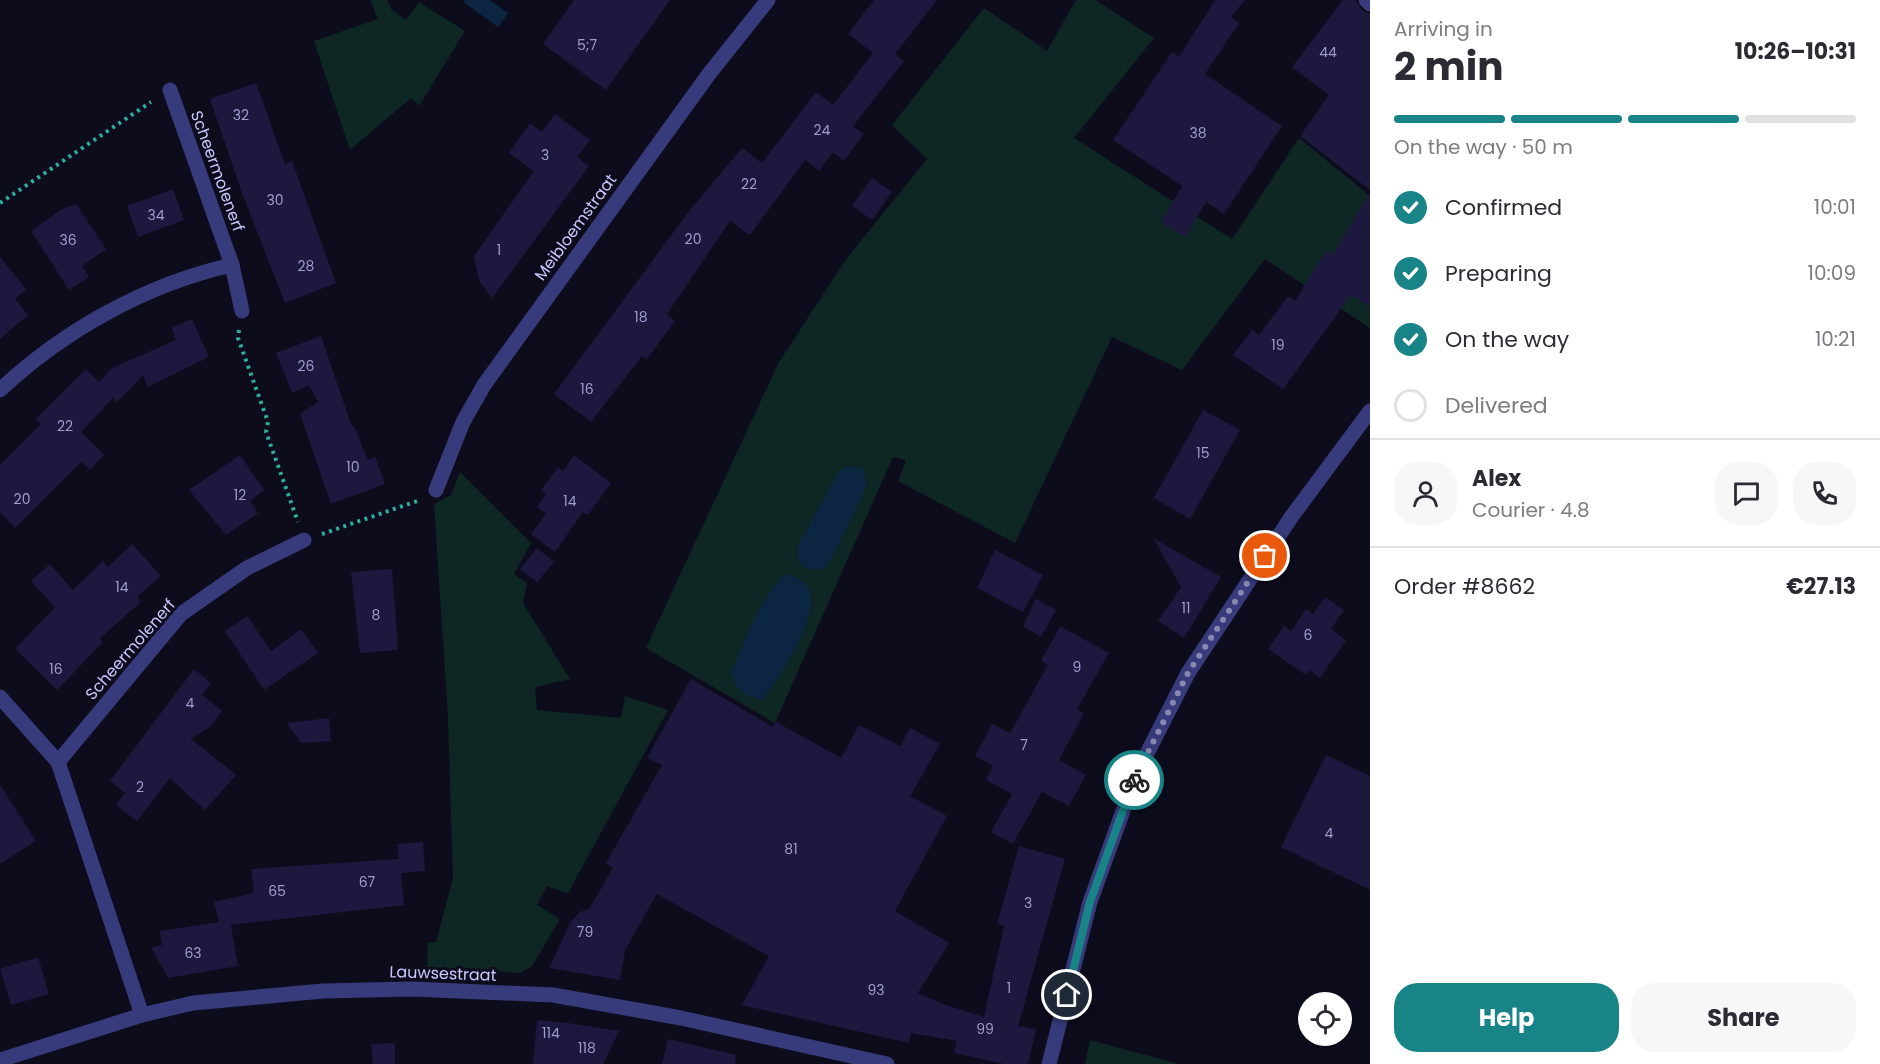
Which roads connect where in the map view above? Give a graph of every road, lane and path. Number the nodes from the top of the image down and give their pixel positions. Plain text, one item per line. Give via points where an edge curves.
1 (768, 0) edge
2 (1366, 0) edge
3 (1370, 4) edge
4 (170, 90) joint
5 (0, 203) edge
6 (232, 265) junction
7 (242, 311) joint
8 (0, 390) edge
9 (1370, 411) edge
10 (436, 490) joint
11 (304, 540) junction
12 (0, 697) edge
13 (58, 762) junction
14 (142, 1015) junction
15 (0, 1060) edge
16 (886, 1064) edge
17 (1049, 1064) edge

1 - 10 street, Meibloemstraat via 709,74 484,385 463,422
2 - 3 street
4 - 5 path
4 - 6 street, Scheermolenerf
6 - 7 street, Scheermolenerf
6 - 8 street via 195,273 114,308 36,359
7 - 11 path via 238,338
9 - 17 street via 1292,516 1188,673 1136,775 1090,902
10 - 11 path via 424,498
11 - 13 street, Scheermolenerf via 247,568 181,614
12 - 13 street
13 - 14 street
14 - 15 street, Lauwsestraat
14 - 16 street, Lauwsestraat via 193,1003 323,991 412,988 553,995 681,1018

